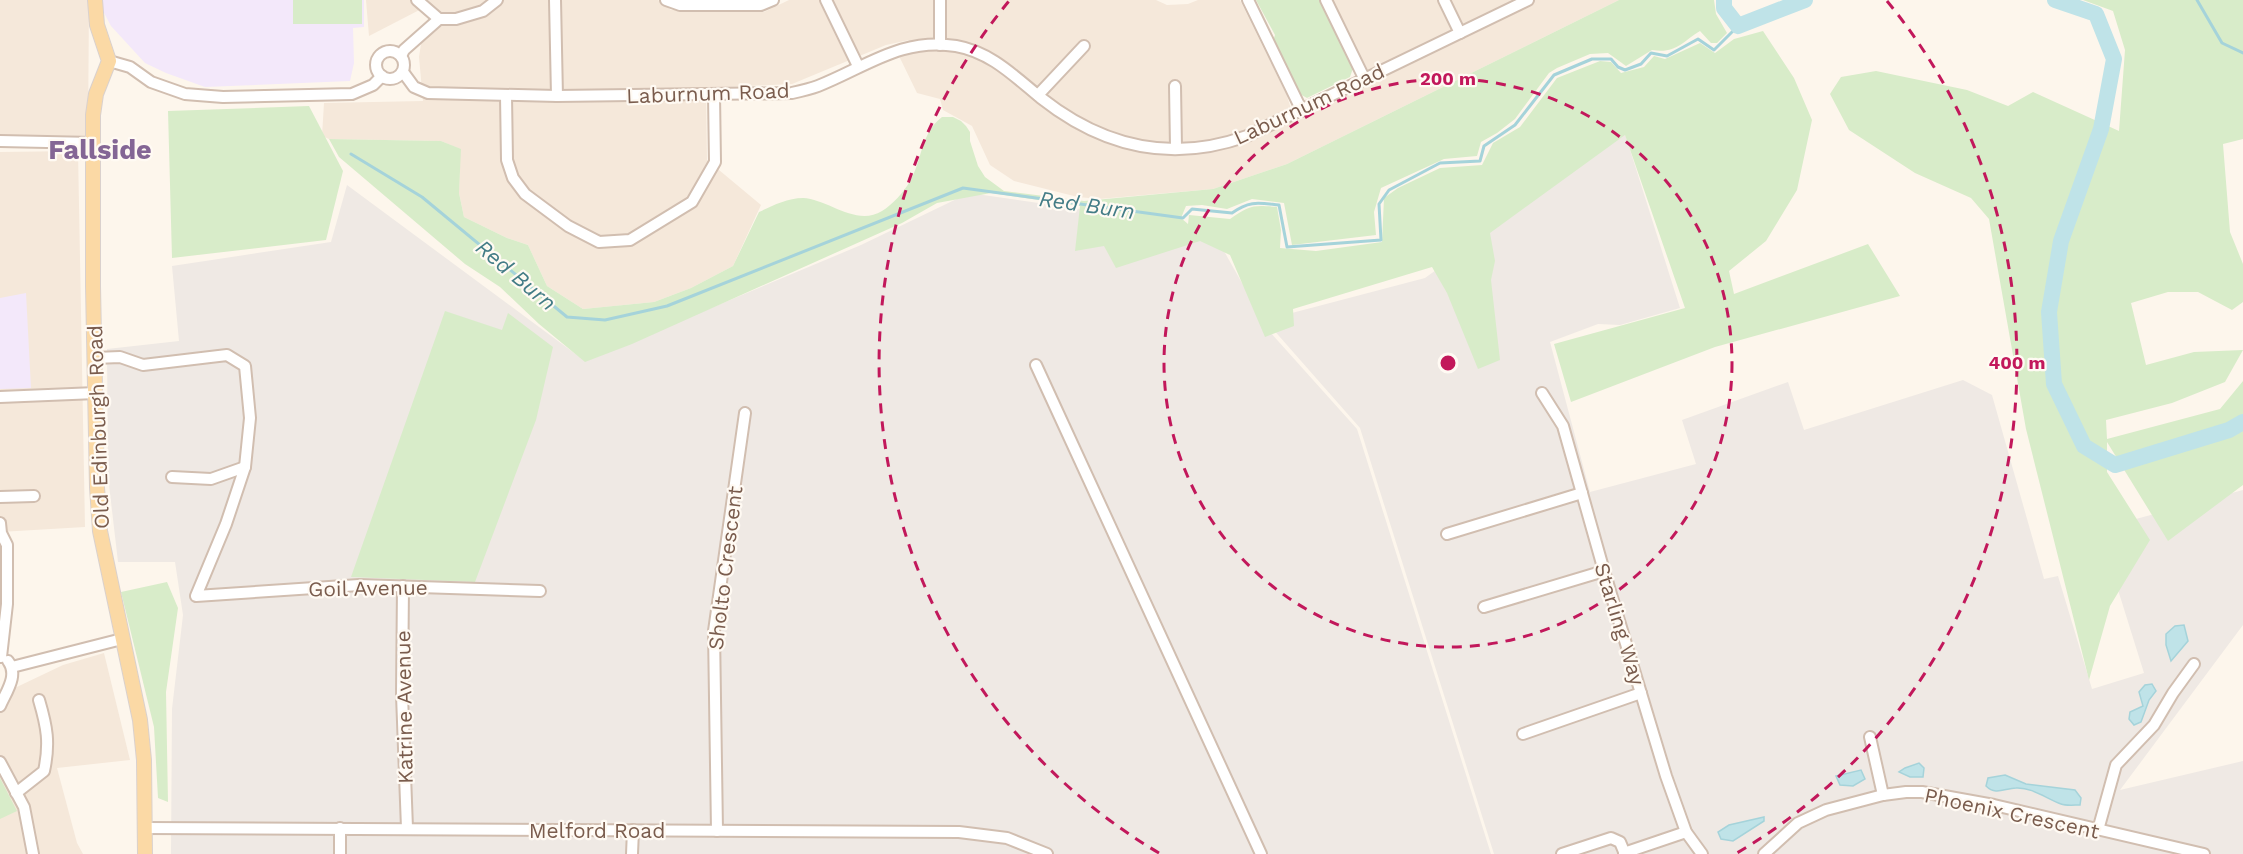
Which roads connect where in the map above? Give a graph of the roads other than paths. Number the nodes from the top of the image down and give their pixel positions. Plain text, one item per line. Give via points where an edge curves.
1 (95, 0) edge
2 (417, 0) edge
3 (498, 0) edge
4 (555, 0) edge
5 (666, 0) edge
6 (773, 0) edge
7 (826, 0) edge
8 (940, 0) edge
9 (1248, 0) edge
10 (1326, 0) edge
11 (1444, 0) edge
12 (1528, 0) edge
13 (439, 19) junction
14 (1460, 33) junction
15 (940, 45) junction
16 (1084, 46) dead end
17 (400, 56) junction
18 (109, 61) junction
19 (858, 66) junction
20 (403, 72) junction
21 (382, 76) junction
22 (1365, 80) junction
23 (1175, 86) dead end
24 (714, 95) junction
25 (1038, 95) junction
26 (506, 96) junction
27 (557, 96) junction
28 (1302, 111) junction
29 (0, 141) edge
30 (94, 143) junction
31 (1176, 148) junction
32 (95, 358) junction
33 (1036, 365) dead end
34 (96, 393) junction
35 (1542, 393) dead end
36 (0, 397) edge
37 (745, 414) dead end
38 (245, 467) junction
39 (172, 477) dead end
40 (1582, 493) junction
41 (34, 495) dead end
42 (0, 497) edge
43 (0, 523) edge
44 (1447, 534) dead end
45 (1604, 571) junction
46 (4, 572) edge
47 (403, 586) junction
48 (540, 591) dead end
49 (1484, 607) dead end
50 (122, 639) junction
51 (0, 657) edge
52 (2194, 664) dead end
53 (12, 666) junction
54 (4, 688) edge
55 (1641, 693) junction
56 (39, 700) dead end
57 (0, 706) edge
58 (1523, 734) dead end
59 (1870, 737) dead end
60 (0, 762) edge
61 (16, 793) junction
62 (1883, 795) junction
63 (144, 828) junction
64 (340, 828) junction
65 (407, 828) junction
66 (633, 830) junction
67 (2098, 830) junction
68 (717, 831) junction
69 (1686, 832) junction
70 (33, 854) edge
71 (145, 854) edge
72 (340, 854) edge
73 (632, 854) edge
74 (1047, 854) edge
75 (1261, 854) edge
76 (1562, 854) edge
77 (1624, 854) edge
78 (1702, 854) edge
79 (1764, 854) edge
80 (2204, 854) edge

1 - 18 main road via 97,25
2 - 13 street
3 - 13 street via 483,11 456,19
4 - 27 street
5 - 6 street via 680,5 761,5
7 - 19 street
8 - 15 street
9 - 28 street
10 - 22 street
11 - 14 street
12 - 14 street, Laburnum Road
13 - 17 street
14 - 22 street, Laburnum Road
15 - 19 street, Laburnum Road via 896,50
15 - 25 street, Laburnum Road via 983,55
16 - 25 street
17 - 20 street
17 - 21 street via 393,52 381,55 377,66
18 - 21 street via 185,94 223,97 352,94 373,85
18 - 30 main road, Old Edinburgh Road via 96,94
19 - 24 street, Laburnum Road via 792,93
20 - 21 street via 393,79
20 - 26 street, Laburnum Road via 414,87 428,93
22 - 28 street, Laburnum Road
23 - 31 street
24 - 26 street via 716,162 692,202 630,240 599,242 568,226 525,194 513,178 507,160
24 - 27 street, Laburnum Road
25 - 31 street, Laburnum Road via 1065,117 1116,141
26 - 27 street, Laburnum Road
28 - 31 street, Laburnum Road via 1231,142
29 - 30 street
30 - 32 main road, Old Edinburgh Road
32 - 34 main road, Old Edinburgh Road
32 - 38 street via 120,357 143,365 227,355 245,366 250,418
33 - 75 street
34 - 36 street
34 - 50 main road, Old Edinburgh Road via 100,531
35 - 40 street, Starling Way via 1563,426
37 - 68 street, Sholto Crescent via 714,631
38 - 39 street via 211,479
38 - 47 street, Goil Avenue via 196,596 359,585
40 - 44 street
40 - 45 street, Starling Way
41 - 42 street
43 - 46 street via 7,545
45 - 49 street
45 - 55 street, Starling Way
46 - 51 street via 7,604
47 - 48 street, Goil Avenue
47 - 65 street, Katrine Avenue
50 - 53 street
50 - 63 main road, Old Edinburgh Road via 140,720
51 - 53 street
52 - 67 street via 2154,725 2116,765
53 - 54 street via 13,679
54 - 57 street
55 - 58 street
55 - 69 street, Starling Way
56 - 61 street via 49,748 44,771
59 - 62 street
60 - 61 street
61 - 70 street via 24,807
62 - 67 street, Phoenix Crescent via 1922,792
62 - 79 street, Phoenix Crescent via 1826,810 1798,823
63 - 64 street, Melford Road
63 - 71 main road, Old Edinburgh Road
64 - 65 street, Melford Road
64 - 72 street
65 - 66 street, Melford Road
66 - 68 street, Melford Road
66 - 73 street
67 - 80 street, Phoenix Crescent
68 - 74 street, Melford Road via 959,832 1007,838
69 - 77 street
69 - 78 street, Starling Way
76 - 77 street via 1611,838 1620,842

